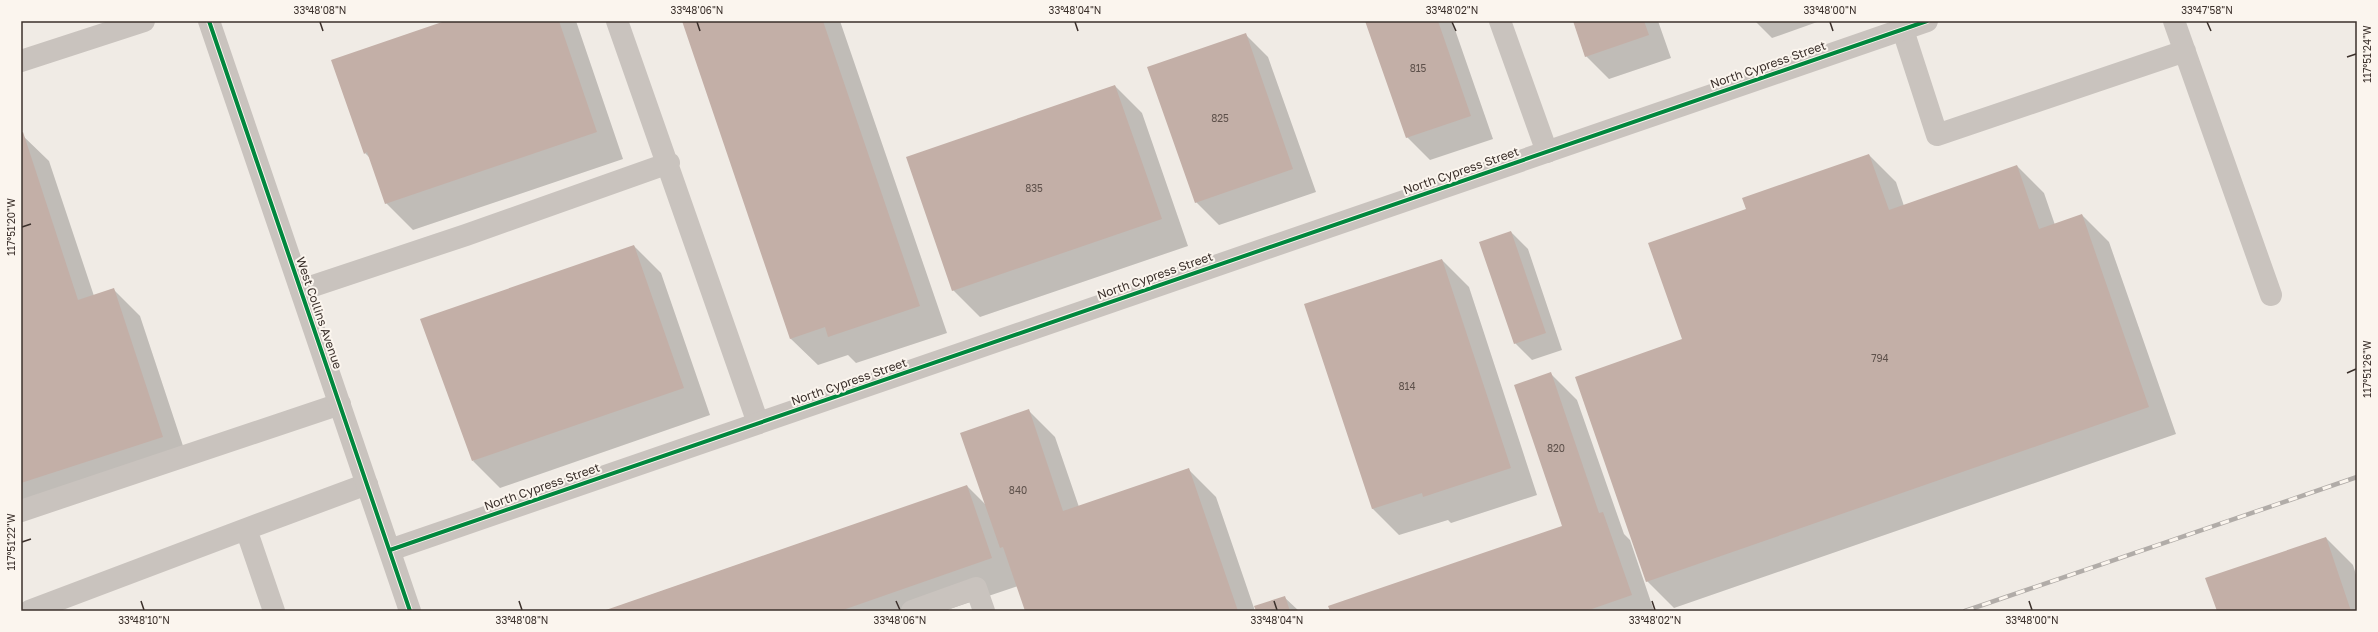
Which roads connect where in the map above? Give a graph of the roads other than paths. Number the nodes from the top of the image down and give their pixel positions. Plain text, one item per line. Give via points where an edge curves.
1 (144, 21) edge
2 (209, 21) edge
3 (617, 21) edge
4 (1500, 21) edge
5 (1927, 21) edge
6 (2174, 21) edge
7 (1901, 25) edge
8 (2185, 51) junction
9 (21, 60) edge
10 (1547, 152) junction
11 (669, 163) junction
12 (301, 290) junction
13 (2271, 295) dead end
14 (340, 404) junction
15 (758, 423) junction
16 (367, 484) junction
17 (21, 511) edge
18 (246, 530) junction
19 (390, 550) junction
20 (29, 611) edge
21 (274, 611) edge
22 (410, 611) edge
23 (912, 611) edge
24 (984, 611) edge

1 - 9 street
2 - 12 street, West Collins Avenue
3 - 11 street
4 - 10 street
5 - 7 street, North Cypress Street
6 - 8 street
7 - 8 street via 1937,135
7 - 10 street, North Cypress Street
8 - 13 street
10 - 15 street, North Cypress Street
11 - 12 street
11 - 15 street
12 - 14 street, West Collins Avenue
14 - 16 street, West Collins Avenue
14 - 17 street
15 - 19 street, North Cypress Street
16 - 18 street
16 - 19 street, West Collins Avenue
18 - 20 street
18 - 21 street
19 - 22 street, West Collins Avenue
23 - 24 street via 976,588

